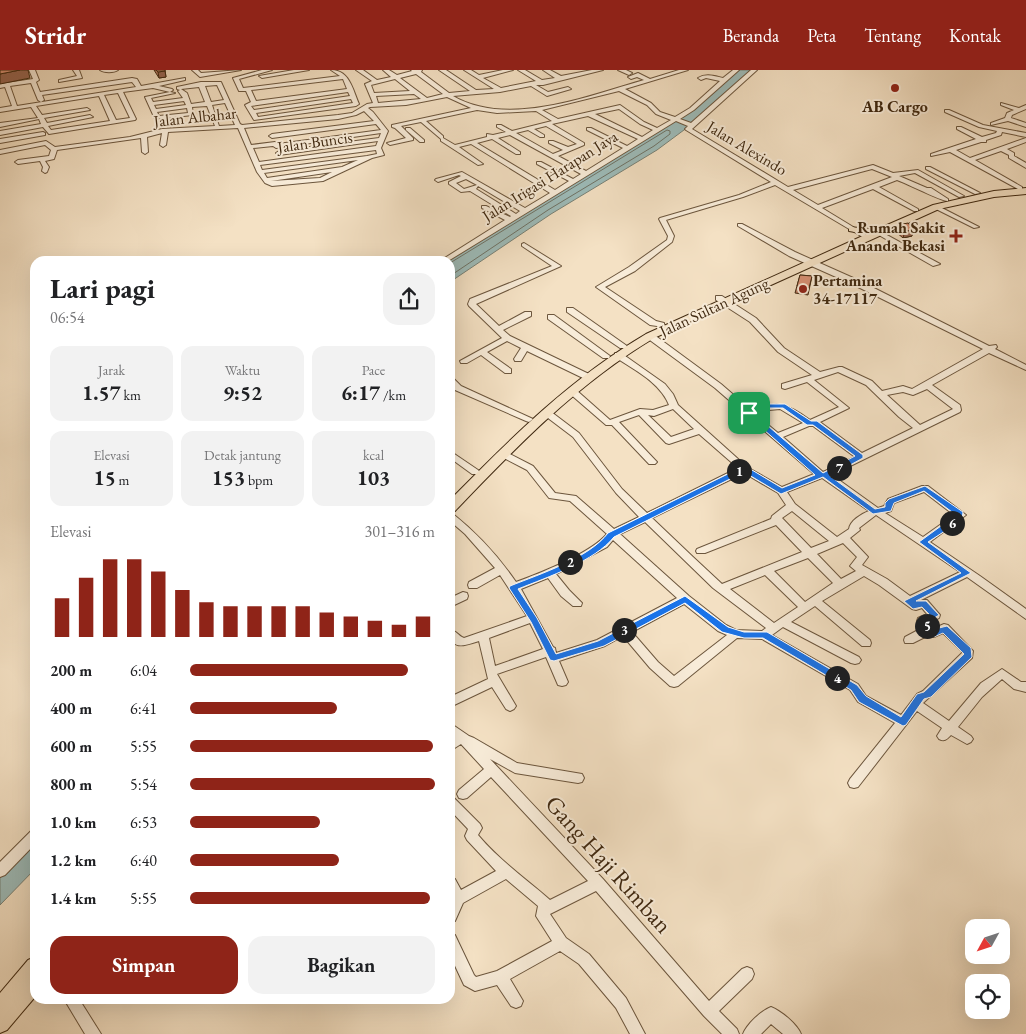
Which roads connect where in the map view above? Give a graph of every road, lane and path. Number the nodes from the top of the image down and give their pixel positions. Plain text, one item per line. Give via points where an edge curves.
1 (32, 70) edge
2 (76, 70) edge
3 (104, 70) edge
4 (116, 70) edge
5 (238, 70) edge
6 (269, 70) edge
7 (306, 70) edge
8 (359, 70) edge
9 (386, 70) edge
10 (426, 70) edge
11 (442, 70) edge
12 (467, 70) edge
13 (510, 70) edge
14 (521, 70) edge
15 (546, 70) edge
16 (568, 70) edge
17 (621, 70) edge
18 (685, 70) edge
19 (736, 70) edge
20 (754, 70) edge
21 (223, 71) edge
22 (335, 71) edge
23 (415, 71) edge
24 (595, 71) edge
25 (197, 72) edge
26 (448, 74) junction
27 (577, 75) junction
28 (479, 77) junction
29 (396, 78) junction
30 (700, 78) dead end
31 (183, 79) dead end
32 (557, 79) junction
33 (61, 80) dead end
34 (346, 80) junction
35 (648, 80) junction
36 (724, 80) junction
37 (33, 81) junction
38 (238, 82) junction
39 (376, 82) junction
40 (543, 83) junction
41 (201, 84) junction
42 (295, 84) edge
43 (405, 84) junction
44 (3, 85) edge
45 (533, 85) junction
46 (153, 86) junction
47 (368, 86) junction
48 (139, 88) junction
49 (568, 89) junction
50 (620, 89) junction
51 (180, 90) junction
52 (350, 90) junction
53 (500, 90) junction
54 (120, 91) junction
55 (171, 91) junction
56 (415, 92) junction
57 (475, 92) junction
58 (38, 94) junction
59 (101, 94) junction
60 (372, 95) junction
61 (448, 95) junction
62 (82, 97) junction
63 (251, 97) junction
64 (354, 97) junction
65 (583, 98) junction
66 (185, 99) junction
67 (426, 99) junction
68 (61, 100) junction
69 (228, 101) junction
70 (42, 104) junction
71 (152, 104) junction
72 (208, 104) junction
73 (307, 104) junction
74 (1003, 104) dead end
75 (33, 105) junction
76 (371, 106) junction
77 (450, 106) dead end
78 (189, 107) junction
79 (481, 107) junction
80 (1026, 107) edge
81 (15, 108) junction
82 (0, 110) edge
83 (87, 110) junction
84 (538, 110) junction
85 (1018, 110) junction
86 (153, 111) junction
87 (312, 111) junction
88 (947, 111) dead end
89 (251, 112) junction
90 (66, 113) junction
91 (460, 113) junction
92 (191, 114) junction
93 (589, 114) junction
94 (1026, 114) edge
95 (0, 117) edge
96 (90, 117) junction
97 (38, 118) junction
98 (320, 119) junction
99 (557, 120) junction
100 (1008, 120) junction
101 (422, 121) junction
102 (114, 122) junction
103 (378, 122) junction
104 (682, 122) junction
105 (546, 123) junction
106 (993, 124) dead end
107 (0, 125) edge
108 (217, 125) junction
109 (238, 125) junction
110 (268, 125) junction
111 (1026, 125) edge
112 (42, 126) junction
113 (93, 126) junction
114 (398, 126) junction
115 (499, 126) dead end
116 (525, 127) junction
117 (195, 128) junction
118 (330, 128) junction
119 (959, 128) dead end
120 (589, 129) dead end
121 (657, 130) junction
122 (1000, 130) junction
123 (165, 131) junction
124 (385, 131) junction
125 (485, 132) dead end
126 (509, 132) junction
127 (0, 133) edge
128 (43, 134) junction
129 (1026, 135) edge
130 (144, 136) junction
131 (272, 136) junction
132 (465, 136) dead end
133 (542, 136) dead end
134 (1008, 136) dead end
135 (492, 137) junction
136 (336, 138) junction
137 (382, 139) junction
138 (642, 139) junction
139 (982, 140) junction
140 (0, 141) edge
141 (422, 141) dead end
142 (473, 142) junction
143 (552, 142) dead end
144 (1024, 142) edge
145 (390, 143) dead end
146 (163, 145) dead end
147 (276, 145) junction
148 (531, 145) junction
149 (454, 146) junction
150 (249, 147) junction
151 (378, 148) junction
152 (627, 148) junction
153 (1002, 148) junction
154 (54, 149) junction
155 (568, 150) junction
156 (952, 150) junction
157 (0, 151) edge
158 (145, 152) dead end
159 (279, 153) junction
160 (933, 155) dead end
161 (371, 156) junction
162 (553, 156) junction
163 (308, 157) junction
164 (42, 160) junction
165 (282, 160) junction
166 (969, 160) junction
167 (18, 162) dead end
168 (539, 163) dead end
169 (256, 164) junction
170 (480, 164) dead end
171 (312, 165) junction
172 (1026, 166) edge
173 (351, 167) junction
174 (928, 168) dead end
175 (45, 171) dead end
176 (260, 172) junction
177 (317, 172) junction
178 (584, 173) junction
179 (466, 177) junction
180 (895, 177) junction
181 (265, 180) junction
182 (438, 180) dead end
183 (919, 180) dead end
184 (573, 181) junction
185 (777, 182) junction
186 (480, 185) junction
187 (875, 187) junction
188 (470, 188) junction
189 (788, 188) junction
190 (1024, 189) edge
191 (555, 193) junction
192 (934, 193) junction
193 (977, 193) junction
194 (961, 196) junction
195 (946, 200) junction
196 (484, 207) dead end
197 (818, 207) junction
198 (936, 207) junction
199 (916, 210) junction
200 (525, 211) junction
201 (513, 218) junction
202 (740, 224) dead end
203 (976, 227) dead end
204 (865, 233) junction
205 (524, 245) dead end
206 (451, 256) edge
207 (812, 260) junction
208 (936, 264) dead end
209 (722, 300) junction
210 (570, 310) dead end
211 (528, 314) dead end
212 (551, 317) dead end
213 (661, 325) junction
214 (497, 330) junction
215 (650, 336) junction
216 (507, 338) junction
217 (525, 347) junction
218 (991, 348) junction
219 (483, 353) junction
220 (615, 353) junction
221 (518, 359) dead end
222 (464, 361) dead end
223 (1026, 363) edge
224 (1026, 368) edge
225 (508, 371) dead end
226 (585, 375) junction
227 (818, 375) junction
228 (807, 378) junction
229 (455, 384) edge
230 (785, 386) dead end
231 (927, 386) junction
232 (572, 391) junction
233 (882, 394) junction
234 (674, 406) junction
235 (640, 412) junction
236 (749, 413) junction
237 (547, 414) junction
238 (529, 419) junction
239 (614, 422) junction
240 (812, 423) junction
241 (920, 429) junction
242 (700, 430) junction
243 (776, 437) junction
244 (503, 454) junction
245 (861, 457) junction
246 (455, 458) edge
247 (652, 462) dead end
248 (744, 469) junction
249 (475, 472) junction
250 (823, 475) junction
251 (781, 491) junction
252 (455, 494) edge
253 (455, 503) edge
254 (792, 506) junction
255 (873, 511) junction
256 (648, 518) junction
257 (455, 520) edge
258 (778, 520) junction
259 (611, 535) junction
260 (841, 540) junction
261 (923, 542) junction
262 (701, 551) dead end
263 (809, 552) junction
264 (501, 570) junction
265 (766, 570) junction
266 (864, 571) junction
267 (550, 573) junction
268 (967, 573) junction
269 (840, 584) junction
270 (473, 585) dead end
271 (513, 588) junction
272 (722, 588) junction
273 (463, 596) dead end
274 (685, 599) junction
275 (455, 600) edge
276 (814, 600) junction
277 (909, 601) junction
278 (577, 603) dead end
279 (804, 607) junction
280 (1026, 615) edge
281 (533, 618) junction
282 (779, 625) junction
283 (624, 630) junction
284 (930, 630) junction
285 (735, 634) junction
286 (764, 635) junction
287 (483, 637) junction
288 (455, 638) edge
289 (909, 640) dead end
290 (866, 643) dead end
291 (552, 654) junction
292 (855, 660) dead end
293 (492, 676) junction
294 (562, 682) dead end
295 (1026, 687) edge
296 (455, 699) edge
297 (916, 704) junction
298 (510, 706) dead end
299 (903, 722) junction
300 (455, 732) edge
301 (947, 732) junction
302 (967, 739) dead end
303 (492, 769) junction
304 (578, 778) dead end
305 (854, 783) dead end
306 (463, 794) dead end
307 (455, 807) edge
308 (30, 840) edge
309 (0, 871) edge
310 (506, 872) junction
311 (598, 883) junction
312 (455, 893) edge
313 (458, 899) junction
314 (455, 905) edge
315 (549, 907) junction
316 (561, 943) junction
317 (455, 950) edge
318 (30, 973) edge
319 (747, 974) dead end
320 (500, 977) junction
321 (30, 988) edge
322 (516, 1002) dead end
323 (74, 1004) edge
324 (0, 1008) edge
325 (708, 1011) junction
326 (0, 1023) edge
327 (94, 1034) edge
328 (638, 1034) edge
329 (732, 1034) edge
330 (750, 1034) edge
331 (794, 1034) edge

1 - 37 street via 36,80
2 - 33 street via 80,77
3 - 4 street
5 - 21 street
6 - 38 street via 236,78
7 - 42 street
8 - 39 street
9 - 29 street
10 - 23 street
11 - 26 street
12 - 26 street
12 - 28 street
13 - 28 street
14 - 40 street
15 - 32 street
16 - 27 street
17 - 35 street
18 - 35 street
19 - 36 street
20 - 104 street, Jalan Alexindo via 707,114
21 - 25 street
22 - 34 street
22 - 42 street
23 - 29 street
23 - 61 street
24 - 27 street, Jalan Albahar
26 - 57 street
27 - 32 street, Jalan Albahar
28 - 53 street
29 - 39 street
29 - 43 street
30 - 36 street
31 - 46 street
32 - 40 street, Jalan Albahar
32 - 49 street
34 - 42 street
34 - 52 street
35 - 50 street
36 - 104 street
37 - 44 street
37 - 58 street
38 - 42 street
38 - 63 street
39 - 47 street
40 - 45 street, Jalan Albahar
41 - 51 street
41 - 69 street via 219,83
41 - 72 street
42 - 52 street
42 - 63 street
42 - 63 street
42 - 73 street
43 - 47 street
43 - 56 street
44 - 81 street
45 - 49 street via 547,94
45 - 53 street, Jalan Albahar
46 - 48 street
46 - 55 street
47 - 60 street
48 - 54 street
48 - 58 street via 132,80
49 - 65 street
50 - 65 street
50 - 104 street, Jalan Alexindo via 649,104 656,112
51 - 55 street
51 - 66 street
52 - 64 street
53 - 57 street, Jalan Albahar
54 - 59 street
54 - 102 street via 136,121
55 - 71 street via 149,97
56 - 60 street
56 - 67 street
57 - 61 street, Jalan Albahar
58 - 70 street
59 - 62 street
59 - 102 street
60 - 76 street
61 - 67 street, Jalan Albahar
61 - 79 street
62 - 68 street
62 - 83 street
63 - 89 street via 248,105
64 - 73 street
64 - 87 street via 355,105
65 - 84 street
66 - 71 street
66 - 78 street
67 - 76 street, Jalan Albahar
68 - 70 street
68 - 90 street
69 - 72 street
69 - 109 street
70 - 75 street
71 - 86 street
72 - 78 street
72 - 108 street
73 - 87 street
73 - 89 street
74 - 85 street
75 - 81 street
75 - 97 street
76 - 98 street, Jalan Albahar via 354,114
76 - 103 street
77 - 91 street
78 - 86 street
78 - 92 street
79 - 84 street
79 - 91 street
80 - 85 street
81 - 82 street
83 - 90 street
83 - 96 street
84 - 99 street
85 - 94 street
85 - 100 street via 1009,114
86 - 92 street via 159,119
87 - 89 street via 256,119
87 - 98 street
88 - 122 street
90 - 97 street
91 - 101 street
92 - 117 street
93 - 99 street
93 - 121 street via 620,107
93 - 138 street
95 - 97 street via 33,112
96 - 112 street
96 - 113 street
97 - 107 street
97 - 112 street
98 - 110 street, Jalan Albahar
98 - 118 street
99 - 105 street
100 - 106 street
100 - 111 street
101 - 114 street
101 - 149 street
102 - 113 street
103 - 118 street
103 - 124 street
104 - 121 street, Jalan Irigasi Harapan Jaya
104 - 185 street, Jalan Alexindo
105 - 116 street
105 - 155 street via 582,144
108 - 109 street
108 - 117 street
109 - 110 street, Jalan Albahar
109 - 117 street, Jalan Albahar
109 - 150 street
110 - 131 street
112 - 113 street via 49,132
112 - 127 street
112 - 128 street
114 - 141 street
114 - 145 street via 411,139
115 - 126 street
116 - 126 street
116 - 133 street
117 - 123 street, Jalan Albahar
118 - 131 street
118 - 136 street
119 - 139 street
120 - 152 street
121 - 138 street, Jalan Irigasi Harapan Jaya
122 - 129 street
122 - 139 street via 1000,134
123 - 130 street, Jalan Albahar
123 - 146 street
124 - 136 street
124 - 137 street
125 - 135 street
126 - 135 street
126 - 148 street
128 - 140 street
128 - 157 street via 46,141
130 - 154 street, Jalan Albahar
130 - 158 street
131 - 147 street
132 - 142 street
134 - 144 street
135 - 142 street
135 - 148 street via 516,152
136 - 147 street
137 - 151 street
137 - 159 street
138 - 152 street, Jalan Irigasi Harapan Jaya
139 - 153 street
139 - 156 street
142 - 149 street
142 - 191 street
143 - 155 street
144 - 153 street
147 - 150 street
147 - 159 street
148 - 162 street
149 - 170 street
150 - 169 street
151 - 161 street via 381,155
151 - 163 street, Jalan Buncis
152 - 178 street, Jalan Irigasi Harapan Jaya
153 - 166 street
153 - 172 street
154 - 157 street, Jalan Albahar via 46,143
154 - 164 street via 53,157
155 - 162 street
156 - 160 street
156 - 166 street
159 - 165 street
161 - 171 street
161 - 173 street
162 - 178 street
163 - 165 street, Jalan Buncis
163 - 171 street
164 - 167 street
164 - 175 street
165 - 169 street, Jalan Buncis
166 - 190 street
168 - 184 street
169 - 176 street
171 - 176 street
171 - 177 street
173 - 177 street
173 - 181 street via 326,179 307,183 277,185
174 - 193 street
176 - 181 street
177 - 181 street
178 - 184 street, Jalan Irigasi Harapan Jaya
179 - 182 street via 457,173
179 - 186 street
179 - 188 street via 451,183 463,190
180 - 187 street
180 - 189 street via 872,167
180 - 192 street
180 - 194 street via 916,171
183 - 192 street
184 - 191 street, Jalan Irigasi Harapan Jaya
185 - 189 street, Jalan Alexindo
185 - 213 street via 662,219 671,236 670,241 600,288 652,323
186 - 188 street
186 - 200 street
187 - 197 street
187 - 199 street
188 - 201 street
189 - 197 street, Jalan Alexindo
190 - 193 highway, Jalan Sultan Agung
190 - 198 highway, Jalan Sultan Agung
191 - 200 street, Jalan Irigasi Harapan Jaya
192 - 195 street
193 - 194 highway, Jalan Sultan Agung
194 - 195 highway, Jalan Sultan Agung
195 - 199 highway, Jalan Sultan Agung
196 - 201 street
197 - 204 street, Jalan Alexindo
198 - 203 street
198 - 204 highway, Jalan Sultan Agung
199 - 204 highway, Jalan Sultan Agung
200 - 201 street, Jalan Irigasi Harapan Jaya
201 - 206 street, Jalan Irigasi Harapan Jaya
202 - 207 street
204 - 207 highway, Jalan Sultan Agung
204 - 208 street, Jalan Alexindo
205 - 214 street via 557,266 473,301 472,304
207 - 209 highway, Jalan Sultan Agung
207 - 218 street
209 - 213 highway, Jalan Sultan Agung
209 - 215 highway, Jalan Sultan Agung
209 - 227 street via 753,320 781,350
210 - 220 street
211 - 214 street
212 - 220 street
213 - 220 highway, Jalan Sultan Agung
214 - 216 street
215 - 220 highway, Jalan Sultan Agung
215 - 236 street via 692,365
216 - 217 street
216 - 219 street
217 - 221 street
217 - 226 street
218 - 223 street
218 - 224 street
218 - 231 street
219 - 222 street
219 - 225 street
220 - 226 highway, Jalan Sultan Agung
220 - 234 street via 662,386
226 - 232 highway, Jalan Sultan Agung
226 - 238 highway, Jalan Sultan Agung
227 - 228 street
227 - 233 street via 840,369 868,382
228 - 230 street
228 - 240 street via 845,407
229 - 238 street
231 - 233 street via 913,392 903,388
231 - 241 street via 958,409
232 - 237 highway, Jalan Sultan Agung
232 - 239 street via 607,423
233 - 241 street
234 - 235 street via 654,413
234 - 242 street
235 - 239 street
235 - 242 street via 670,441
236 - 240 street via 769,406 785,406
236 - 243 street
237 - 244 highway, Jalan Sultan Agung
237 - 256 street via 576,435 611,482
238 - 249 highway, Jalan Sultan Agung
239 - 247 street
240 - 243 street
240 - 245 street
241 - 245 street
242 - 248 street
243 - 250 street
244 - 253 highway, Jalan Sultan Agung
244 - 259 street via 530,468 552,496 572,498
245 - 250 street
246 - 249 street
248 - 251 street
248 - 256 street
249 - 252 highway, Jalan Sultan Agung
250 - 251 street
250 - 255 street
251 - 254 street
254 - 258 street via 775,518
254 - 260 street
255 - 260 street
255 - 261 street
255 - 261 street via 888,510 892,501 926,489 961,515
256 - 259 street
256 - 272 street
257 - 264 street via 481,542
258 - 262 street
258 - 263 street
259 - 267 street via 603,546
259 - 274 street
260 - 263 street
260 - 266 street via 863,558 855,566
261 - 268 street
263 - 265 street
263 - 269 street
264 - 270 street
264 - 271 street
265 - 272 street
265 - 279 street
266 - 269 street
266 - 277 street
267 - 271 street
267 - 278 street
268 - 277 street
268 - 280 street
269 - 276 street
271 - 281 street
272 - 282 street
273 - 275 street
274 - 283 street
274 - 285 street via 722,628
276 - 279 street
276 - 290 street
277 - 284 street via 916,606 923,603 935,615 922,621
279 - 282 street
281 - 287 street
281 - 291 street
282 - 286 street
282 - 292 street
283 - 285 street via 674,683
283 - 291 street via 601,644
284 - 289 street
284 - 297 street via 934,634 944,628 968,651 968,655
285 - 286 street
286 - 299 street via 854,687 862,699
287 - 288 street via 464,642
287 - 293 street
291 - 293 street
291 - 294 street
293 - 296 street
293 - 298 street
295 - 301 street via 1018,686 1002,673 963,710
297 - 299 street
297 - 301 street
299 - 305 street
300 - 303 street, Gang Haji Rimban
300 - 304 street via 511,766
301 - 302 street
303 - 306 street
303 - 311 street, Gang Haji Rimban
307 - 310 street via 476,828 471,837
308 - 309 street
310 - 313 street
310 - 315 street
311 - 315 street
311 - 325 street, Gang Haji Rimban
312 - 313 street
313 - 314 street
315 - 316 street via 542,916
316 - 320 street
316 - 328 street via 588,963 625,1008
317 - 320 street via 471,982 475,984
318 - 324 highway
319 - 325 street
320 - 322 street
321 - 326 highway
323 - 327 street
325 - 329 street, Gang Haji Rimban
330 - 331 street via 771,1014

